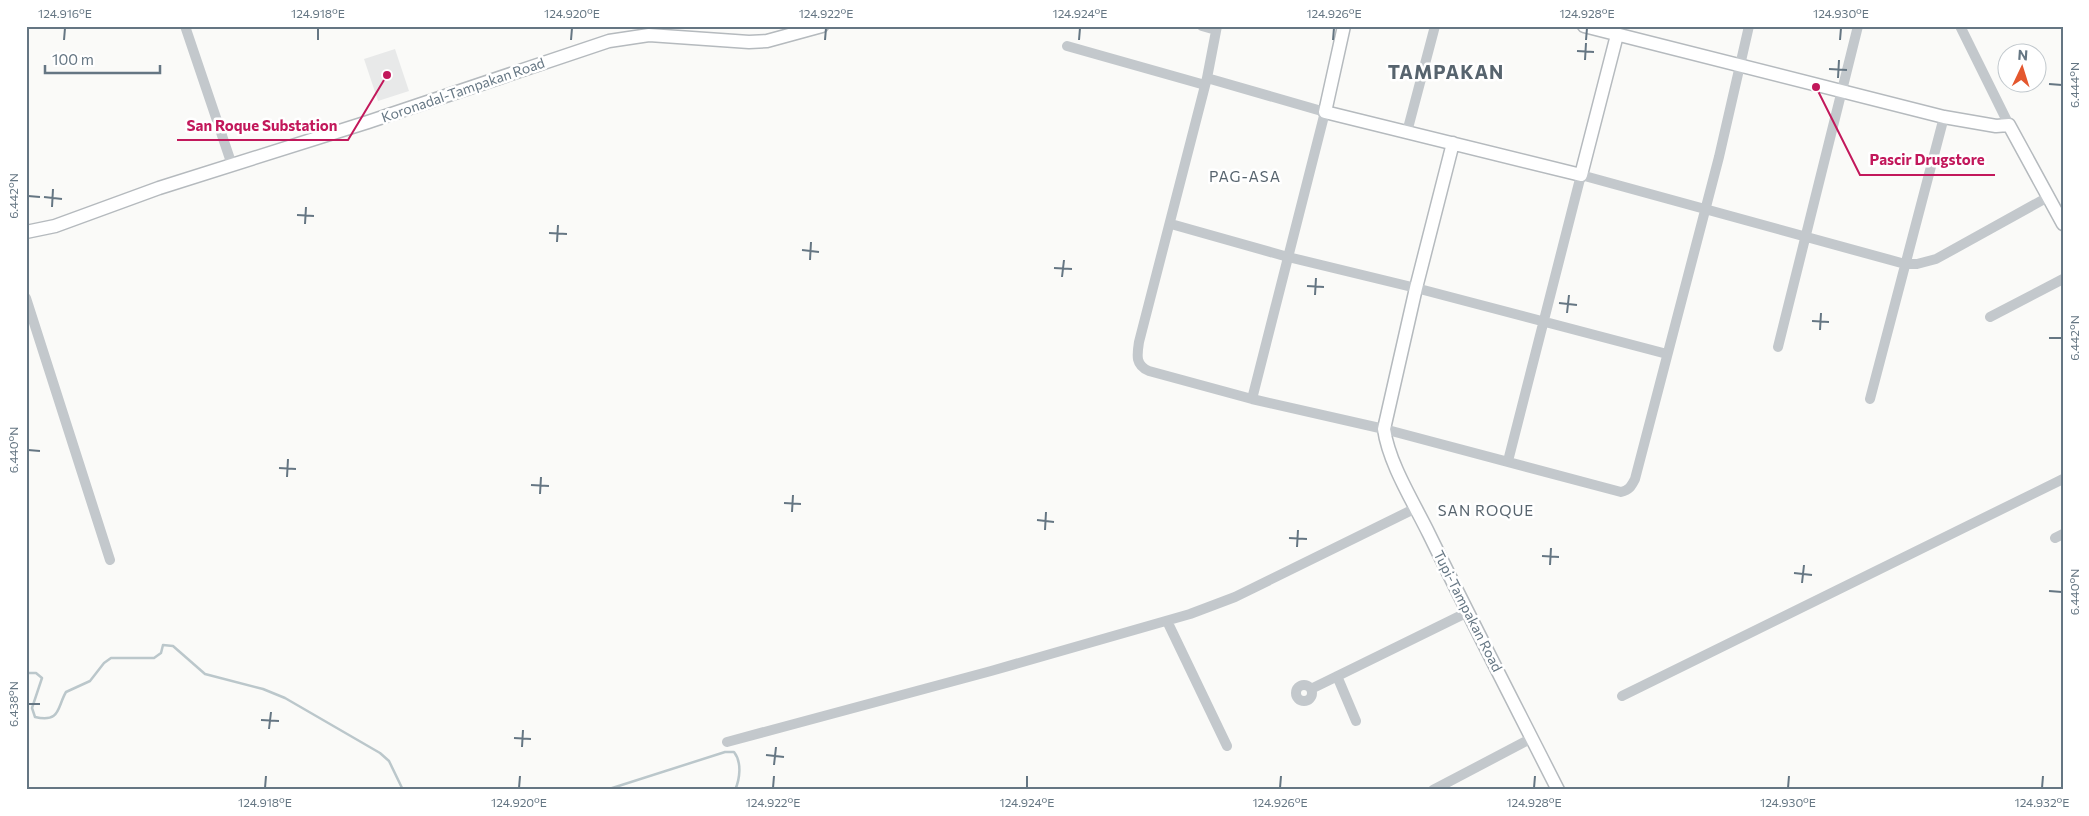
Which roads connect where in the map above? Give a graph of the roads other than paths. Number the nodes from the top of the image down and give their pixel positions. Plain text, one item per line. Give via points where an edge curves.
1 (185, 26) edge
2 (822, 26) edge
3 (1202, 26) edge
4 (1344, 26) edge
5 (1436, 26) edge
6 (1584, 26) edge
7 (1750, 26) edge
8 (1858, 26) edge
9 (1960, 26) edge
10 (1217, 28) edge
11 (1618, 31) edge
12 (1067, 46) dead end
13 (1741, 65) junction
14 (1206, 82) junction
15 (1843, 90) junction
16 (1325, 112) junction
17 (1944, 117) junction
18 (2010, 124) junction
19 (1407, 132) junction
20 (1453, 144) junction
21 (232, 165) junction
22 (1581, 175) junction
23 (2048, 197) junction
24 (1704, 210) junction
25 (1171, 224) junction
26 (2063, 224) edge
27 (26, 232) edge
28 (1806, 238) junction
29 (1288, 257) junction
30 (1905, 264) junction
31 (2063, 278) edge
32 (1416, 288) junction
33 (26, 298) edge
34 (1990, 317) dead end
35 (1543, 322) junction
36 (1778, 347) dead end
37 (1667, 354) junction
38 (1252, 399) junction
39 (1870, 399) dead end
40 (1384, 430) junction
41 (1508, 461) junction
42 (2063, 479) edge
43 (1416, 508) junction
44 (110, 560) dead end
45 (1468, 612) junction
46 (1167, 621) junction
47 (1337, 676) junction
48 (1311, 689) dead end
49 (1622, 696) dead end
50 (1356, 721) dead end
51 (1532, 738) junction
52 (727, 742) dead end
53 (1227, 746) dead end
54 (1433, 790) edge
55 (1558, 790) edge

1 - 21 street
2 - 21 main road, Koronadal-Tampakan Road via 767,41 649,35 609,40
3 - 10 street
4 - 16 main road
5 - 19 street
6 - 11 main road
7 - 13 street
8 - 15 street
9 - 18 street
10 - 14 street
11 - 13 main road
11 - 22 main road
12 - 14 street
13 - 15 main road
13 - 24 street
14 - 16 street
14 - 25 street
15 - 17 main road
15 - 28 street
16 - 19 main road
16 - 29 street
17 - 18 main road via 1996,126
17 - 30 street
18 - 23 main road
19 - 20 main road
20 - 22 main road
20 - 32 main road
21 - 27 main road, Koronadal-Tampakan Road via 55,226
22 - 24 street
22 - 35 street
23 - 26 main road
23 - 30 street via 1936,258
24 - 28 street
24 - 37 street
25 - 29 street
25 - 38 street via 1139,342 1139,364 1149,371
28 - 30 street
28 - 36 street
29 - 32 street
29 - 38 street
30 - 39 street
31 - 34 street
32 - 35 street
32 - 40 main road
33 - 44 street
35 - 37 street
35 - 41 street
37 - 41 street via 1635,479 1627,491 1614,492
38 - 40 street
40 - 41 street
40 - 43 main road, Tupi-Tampakan Road
42 - 49 street
43 - 45 main road, Tupi-Tampakan Road
43 - 46 street via 1235,597
45 - 47 street
45 - 51 main road, Tupi-Tampakan Road
46 - 52 street
46 - 53 street
47 - 48 street
47 - 50 street
51 - 54 street
51 - 55 main road, Tupi-Tampakan Road

